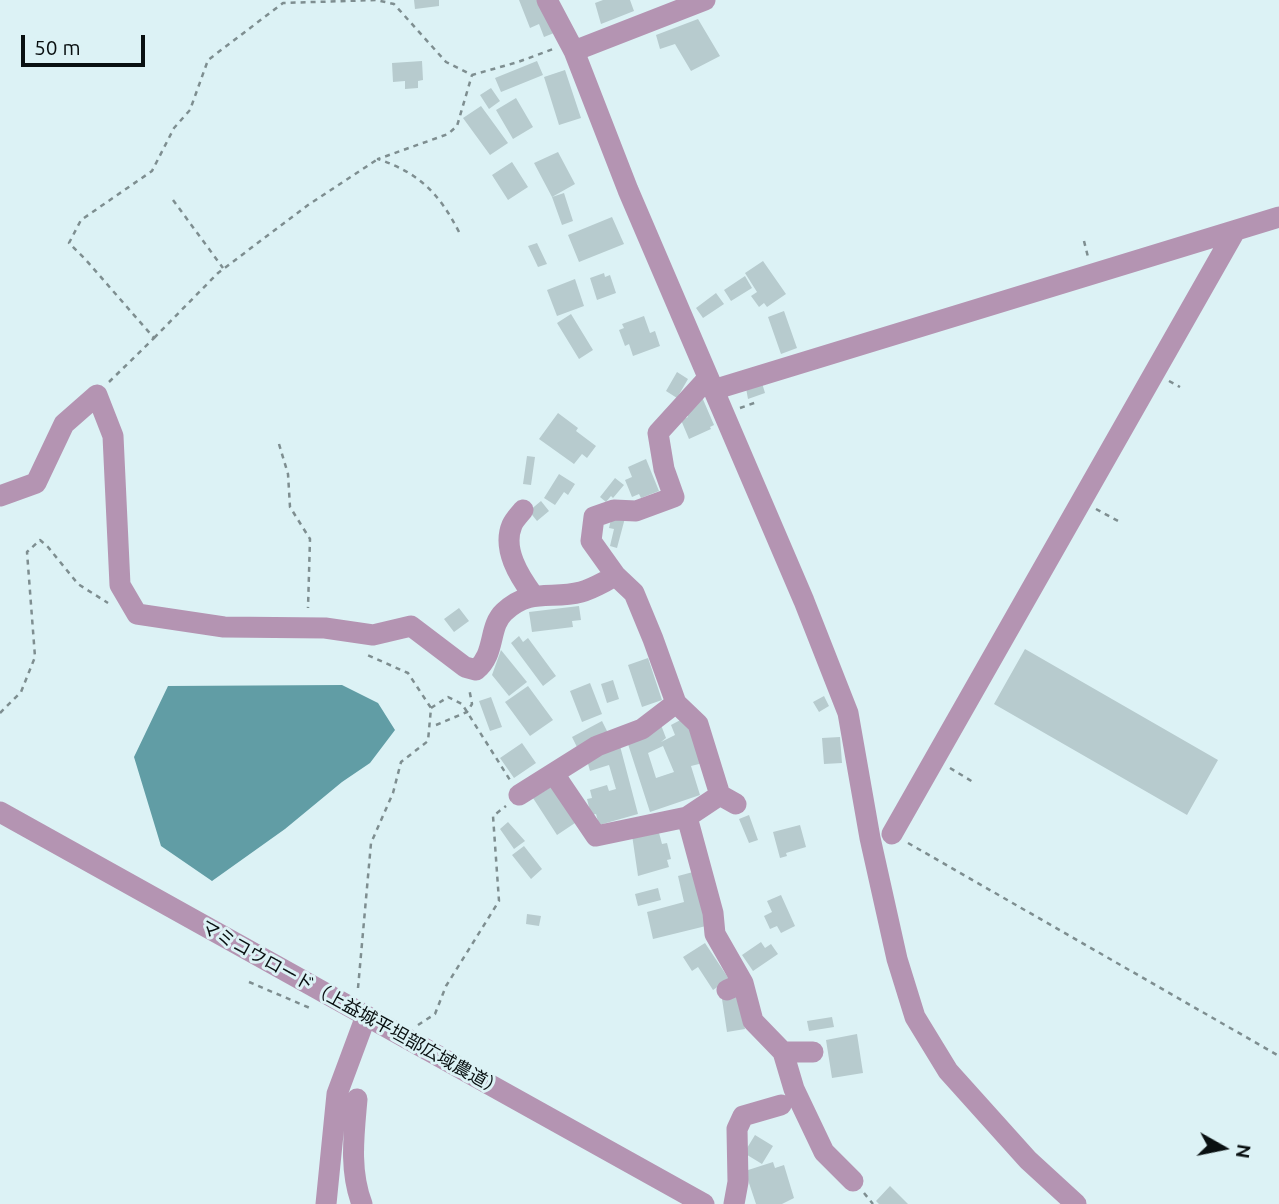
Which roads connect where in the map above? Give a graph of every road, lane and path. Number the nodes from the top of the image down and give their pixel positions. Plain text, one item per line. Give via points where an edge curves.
1 (547, 0) edge
2 (705, 0) edge
3 (571, 46) junction
4 (472, 75) junction
5 (377, 159) junction
6 (173, 200) dead end
7 (1279, 217) edge
8 (1235, 231) junction
9 (459, 232) dead end
10 (224, 269) junction
11 (154, 338) junction
12 (710, 384) junction
13 (97, 395) junction
14 (279, 444) dead end
15 (0, 496) edge
16 (1081, 501) junction
17 (523, 510) dead end
18 (1118, 521) dead end
19 (616, 576) junction
20 (533, 595) junction
21 (137, 614) junction
22 (307, 628) junction
23 (363, 653) dead end
24 (465, 667) junction
25 (676, 704) junction
26 (430, 708) junction
27 (467, 712) junction
28 (0, 713) edge
29 (436, 725) dead end
30 (935, 759) junction
31 (554, 774) junction
32 (973, 782) dead end
33 (519, 795) junction
34 (0, 812) edge
35 (687, 817) junction
36 (892, 834) joint
37 (361, 1014) junction
38 (400, 1035) junction
39 (783, 1052) junction
40 (813, 1052) dead end
41 (1279, 1056) edge
42 (357, 1099) dead end
43 (781, 1105) dead end
44 (852, 1181) dead end
45 (326, 1204) edge
46 (362, 1204) edge
47 (704, 1204) edge
48 (734, 1204) edge
49 (1076, 1204) edge

1 - 3 street
2 - 3 street
3 - 4 path
3 - 12 street
4 - 5 path via 457,126 448,134
4 - 11 path via 446,62 394,4 376,0 283,3 208,60 190,110 174,128 152,171 81,220 69,243
5 - 9 path via 422,180 445,205
5 - 10 path
6 - 10 path
7 - 8 street
8 - 12 street
8 - 16 street
10 - 11 path
11 - 13 path
12 - 19 street via 657,433 664,469 681,499 594,517 591,541
12 - 49 street via 848,713 870,838 915,1017 948,1072 1028,1160
13 - 15 street via 64,424 36,483
13 - 21 street via 113,436 120,585
14 - 22 path via 288,474 289,507 310,539
16 - 18 path
16 - 30 street
17 - 20 street via 512,525 509,545 515,567
19 - 20 street via 581,592
19 - 25 street via 634,593
20 - 24 street via 502,613 485,663 476,670
21 - 22 street via 224,627
21 - 28 path via 117,609 78,584 40,540 27,552 35,657 21,692
22 - 24 street via 373,635 411,626
23 - 26 path via 408,673
24 - 27 path via 471,704
25 - 31 street via 642,729 597,746
25 - 35 street via 698,724 728,800
26 - 27 path via 448,697
26 - 37 path via 428,741 401,762 371,843
27 - 29 path
27 - 33 path
30 - 32 path
30 - 36 street
31 - 33 street
31 - 35 street via 596,836
33 - 38 path via 493,816 499,901 446,986 435,1014
34 - 37 street, マミコウロード（上益城平坦部広域農道）
35 - 39 street via 715,934 735,987 753,1021
36 - 41 path
37 - 38 street, マミコウロード（上益城平坦部広域農道）
37 - 45 street via 337,1094
38 - 47 street, マミコウロード（上益城平坦部広域農道）
39 - 40 street
39 - 44 street via 824,1152
42 - 46 street via 352,1151
43 - 48 street via 743,1116 737,1129

